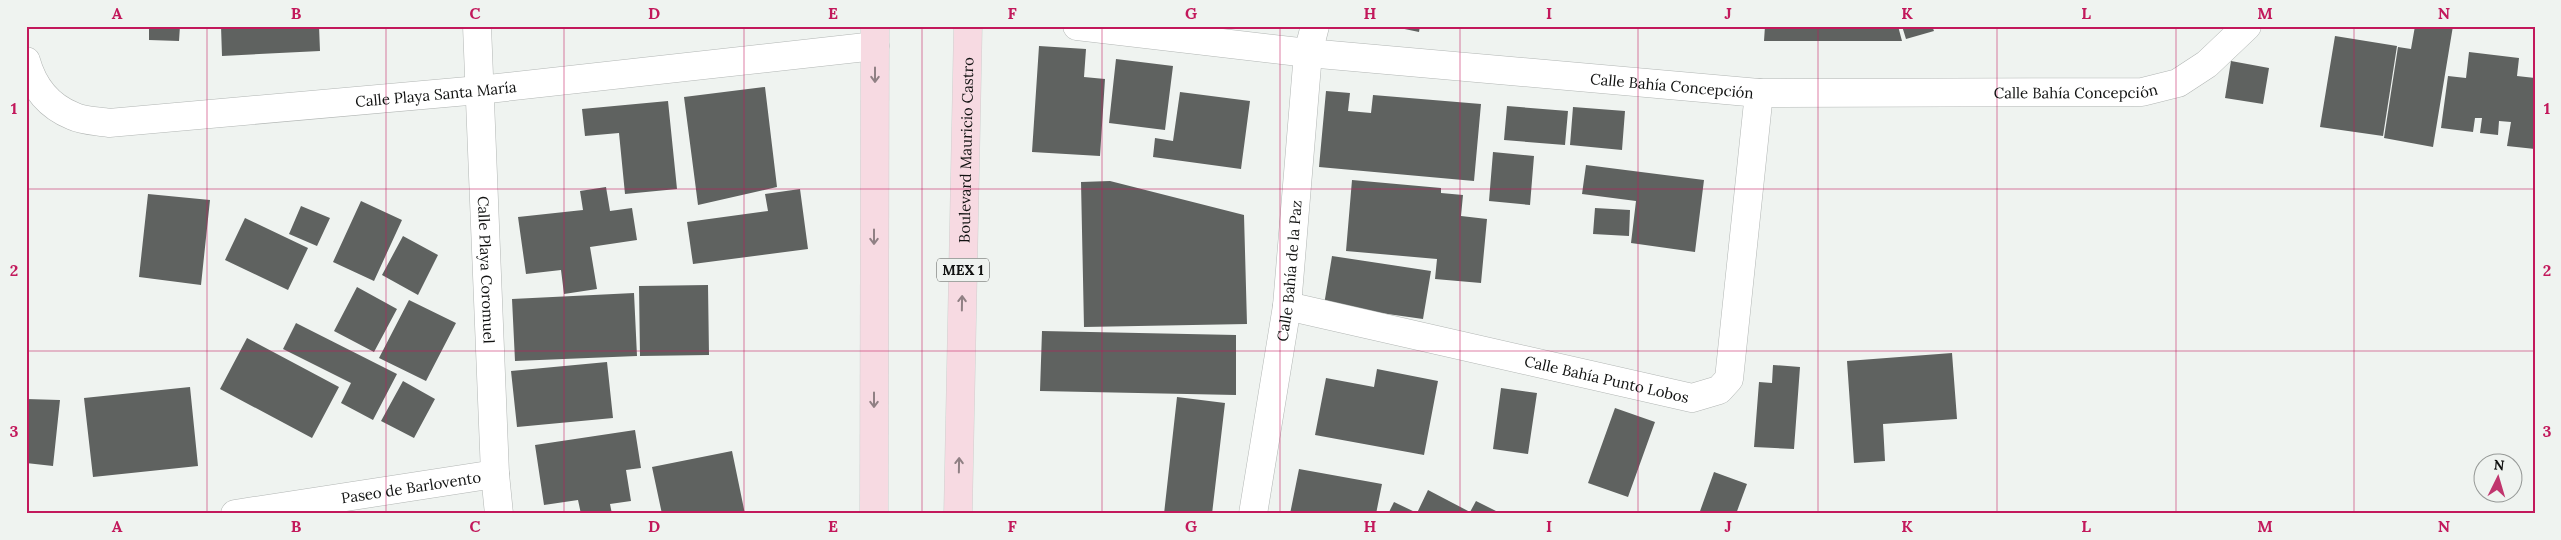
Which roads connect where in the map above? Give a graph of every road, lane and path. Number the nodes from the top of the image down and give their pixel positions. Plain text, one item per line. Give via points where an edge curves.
1 (477, 26) edge
2 (968, 26) edge
3 (1077, 26) edge
4 (1315, 26) edge
5 (2247, 26) edge
6 (875, 36) edge
7 (1308, 53) junction
8 (26, 61) edge
9 (479, 90) junction
10 (1759, 93) junction
11 (1287, 306) junction
12 (496, 474) junction
13 (236, 514) edge
14 (499, 514) edge
15 (874, 514) edge
16 (958, 514) edge
17 (1252, 514) edge

1 - 9 street, Calle Playa Coromuel
16 -> 2 main road, Boulevard Mauricio Castro / MEX 1
3 - 7 street, Calle Bahía Concepción
4 - 7 street, Calle Bahía de la Paz
5 - 10 street, Calle Bahía Concepción via 2207,64 2178,83 2142,92
6 - 9 street, Calle Playa Santa María
6 -> 15 main road
7 - 10 street, Calle Bahía Concepción
7 - 11 street, Calle Bahía de la Paz
8 - 9 street, Calle Playa Santa María via 30,76 46,99 74,117 108,123
9 - 12 street, Calle Playa Coromuel
10 - 11 street, Calle Bahía Punto Lobos via 1729,379 1719,390 1692,398
11 - 17 street, Calle Bahía de la Paz
12 - 13 street, Paseo de Barlovento
12 - 14 street, Calle Playa Coromuel

